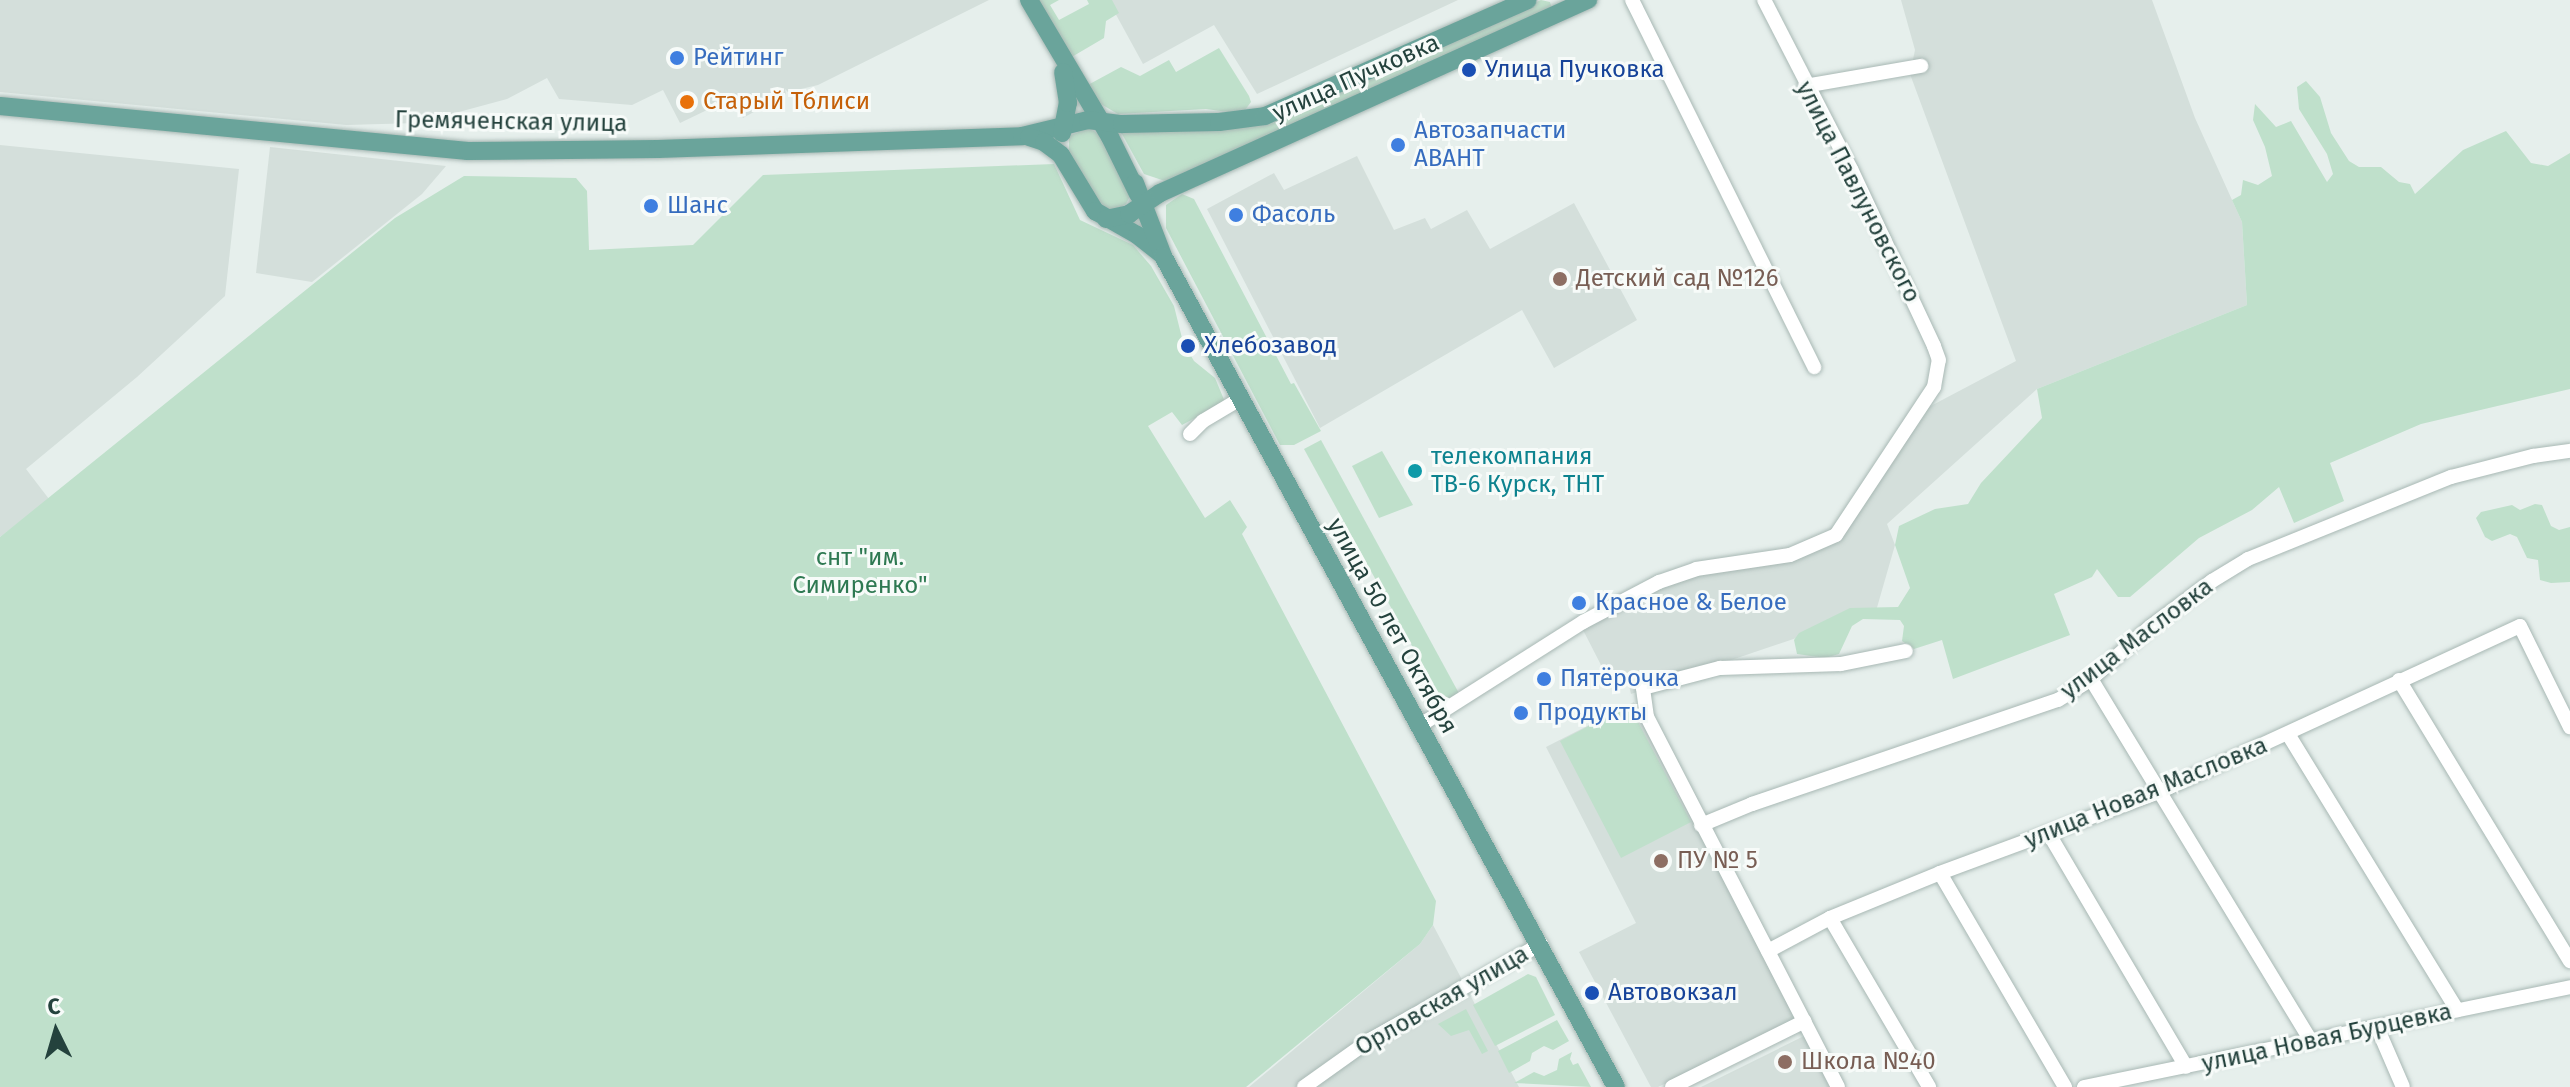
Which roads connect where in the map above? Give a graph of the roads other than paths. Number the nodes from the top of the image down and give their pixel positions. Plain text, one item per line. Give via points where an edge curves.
1 (1029, 0) edge
2 (1528, 0) edge
3 (1588, 0) edge
4 (1632, 0) edge
5 (1764, 0) edge
6 (1562, 5) edge
7 (1055, 48) junction
8 (1921, 66) dead end
9 (1805, 86) junction
10 (0, 106) edge
11 (1102, 123) junction
12 (1065, 128) junction
13 (1022, 136) junction
14 (1061, 155) junction
15 (1135, 183) junction
16 (1145, 202) junction
17 (1129, 214) junction
18 (1106, 219) junction
19 (1163, 256) junction
20 (1814, 367) dead end
21 (1240, 399) junction
22 (1190, 434) dead end
23 (2570, 451) edge
24 (1906, 651) dead end
25 (2091, 679) junction
26 (2399, 680) junction
27 (1419, 726) junction
28 (2570, 727) edge
29 (2288, 734) junction
30 (2159, 792) junction
31 (1701, 825) junction
32 (2049, 834) junction
33 (1940, 873) junction
34 (1830, 918) junction
35 (1541, 944) junction
36 (1768, 951) junction
37 (2570, 961) edge
38 (2570, 987) edge
39 (2457, 1010) junction
40 (1805, 1021) junction
41 (2377, 1027) junction
42 (2311, 1041) junction
43 (2186, 1067) junction
44 (1304, 1087) edge
45 (1616, 1087) edge
46 (1672, 1087) edge
47 (1838, 1087) edge
48 (1929, 1087) edge
49 (2065, 1087) edge
50 (2084, 1087) edge
51 (2403, 1087) edge

1 - 7 main road
2 - 11 main road, улица Пучковка via 1265,116 1219,122
3 - 6 main road, улица Пучковка
4 - 20 street
5 - 9 street, улица Павлуновского
6 - 16 main road, улица Пучковка
7 - 11 main road
7 - 12 main road via 1067,90
8 - 9 street
9 - 27 street, улица Павлуновского via 1851,169 1934,346 1939,360 1934,387 1836,535 1790,555 1714,565 1659,582 1583,622
10 - 13 main road, Гремяченская улица via 468,151
11 - 12 main road, улица Пучковка via 1082,120
11 - 15 main road, улица 50 лет Октября
12 - 13 main road, Гремяченская улица
12 - 14 main road
13 - 14 main road via 1044,142
14 - 18 main road via 1089,205
15 - 16 main road, улица 50 лет Октября
15 - 17 main road via 1138,201
16 - 17 main road, улица Пучковка
16 - 19 main road, улица 50 лет Октября
17 - 18 main road
18 - 19 main road
19 - 21 main road, улица 50 лет Октября
21 - 22 street
21 - 27 main road, улица 50 лет Октября
23 - 25 street, улица Масловка via 2451,477 2248,559 2160,620
24 - 31 street via 1841,664 1720,668 1643,688 1647,717
25 - 30 street
25 - 31 street, улица Масловка via 2058,700 2015,717
26 - 28 street, улица Новая Масловка via 2520,626
26 - 29 street, улица Новая Масловка
26 - 37 street
27 - 35 main road, улица 50 лет Октября
29 - 30 street, улица Новая Масловка
29 - 39 street
30 - 32 street, улица Новая Масловка
30 - 42 street
31 - 36 street
32 - 33 street, улица Новая Масловка
32 - 43 street
33 - 34 street, улица Новая Масловка
33 - 49 street
34 - 36 street, улица Новая Масловка
34 - 48 street
35 - 44 street, Орловская улица via 1370,1040
35 - 45 main road, улица 50 лет Октября
36 - 40 street
38 - 39 street, улица Новая Бурцевка
39 - 41 street, улица Новая Бурцевка
40 - 46 street
40 - 47 street
41 - 42 street, улица Новая Бурцевка
41 - 51 street
42 - 43 street, улица Новая Бурцевка
43 - 50 street, улица Новая Бурцевка

